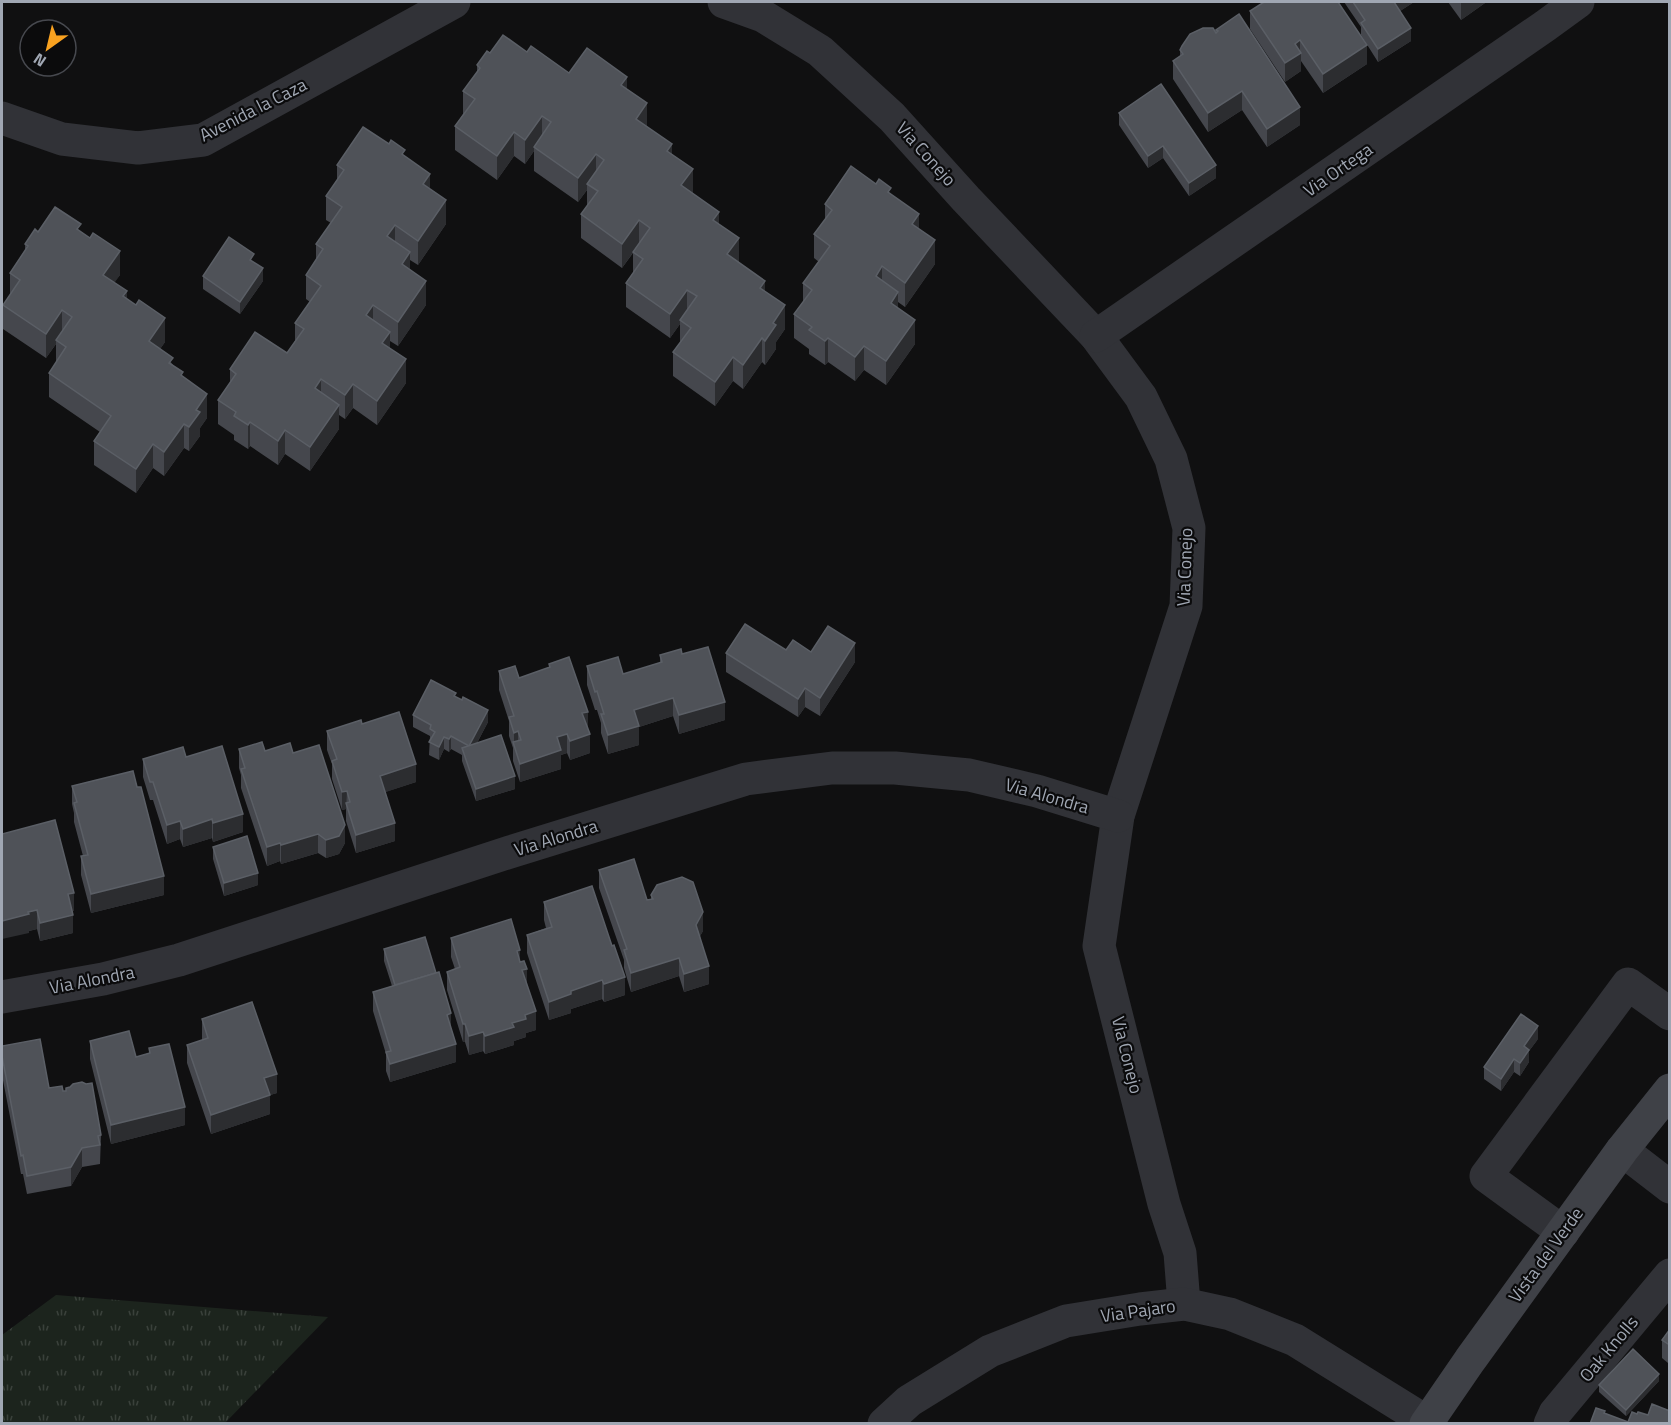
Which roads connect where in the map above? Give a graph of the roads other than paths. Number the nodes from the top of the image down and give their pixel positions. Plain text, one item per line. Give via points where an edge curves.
1 (454, 2) edge
2 (724, 2) edge
3 (1578, 2) edge
4 (2, 118) edge
5 (1096, 336) junction
6 (1118, 816) junction
7 (2, 997) edge
8 (1670, 1014) edge
9 (1670, 1090) edge
10 (1622, 1149) junction
11 (1670, 1187) edge
12 (1563, 1232) junction
13 (1670, 1275) edge
14 (1184, 1304) junction
15 (1426, 1423) edge
16 (884, 1424) edge
17 (1550, 1424) edge

1 - 4 street, Avenida la Caza via 203,140 138,148 62,139
2 - 5 street, Via Conejo via 764,16 820,51 892,117
3 - 5 street, Via Ortega
5 - 6 street, Via Conejo via 1141,397 1171,459 1189,528 1186,606
6 - 7 street, Via Alondra via 969,775 895,768 832,768 746,779 179,960 103,980
6 - 14 street, Via Conejo via 1099,945 1164,1204 1180,1253
8 - 12 street via 1628,984 1486,1176
9 - 10 street, Vista del Verde
10 - 11 street
10 - 12 street, Vista del Verde
12 - 15 street, Vista del Verde
13 - 17 street, Oak Knolls via 1555,1413
14 - 15 street, Via Pajaro via 1230,1314 1295,1340
14 - 16 street, Via Pajaro via 1066,1321 990,1351 909,1401

